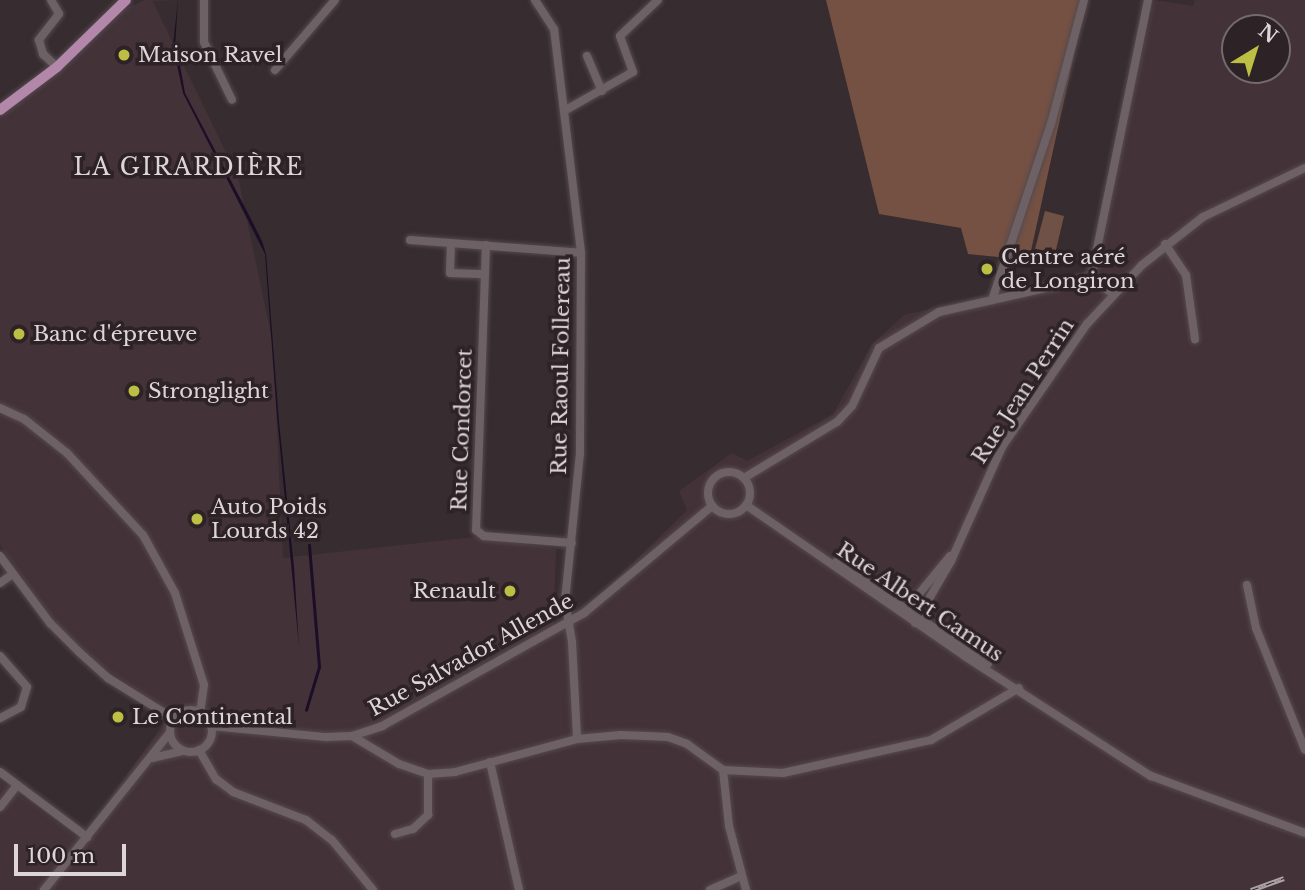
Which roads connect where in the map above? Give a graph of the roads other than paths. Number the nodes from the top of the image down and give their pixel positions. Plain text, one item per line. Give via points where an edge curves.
1 (51, 0) edge
2 (125, 0) edge
3 (204, 0) edge
4 (335, 0) edge
5 (536, 0) edge
6 (658, 0) edge
7 (1084, 0) edge
8 (1148, 0) edge
9 (587, 56) dead end
10 (57, 67) junction
11 (275, 70) dead end
12 (603, 91) junction
13 (232, 100) dead end
14 (0, 110) edge
15 (564, 111) junction
16 (1305, 168) edge
17 (411, 240) dead end
18 (451, 243) junction
19 (1165, 244) junction
20 (486, 245) junction
21 (582, 253) junction
22 (485, 274) junction
23 (1091, 278) junction
24 (1113, 294) junction
25 (992, 300) junction
26 (1195, 339) dead end
27 (0, 408) edge
28 (744, 478) junction
29 (746, 505) junction
30 (712, 506) junction
31 (572, 543) junction
32 (954, 551) junction
33 (0, 556) edge
34 (13, 574) junction
35 (0, 583) edge
36 (1247, 585) dead end
37 (905, 610) junction
38 (918, 620) junction
39 (567, 622) junction
40 (0, 656) edge
41 (1019, 688) junction
42 (200, 712) junction
43 (0, 718) edge
44 (174, 719) junction
45 (211, 726) junction
46 (170, 732) junction
47 (352, 736) junction
48 (577, 739) junction
49 (199, 750) junction
50 (1305, 750) edge
51 (185, 751) junction
52 (152, 758) junction
53 (490, 762) junction
54 (723, 770) junction
55 (0, 772) edge
56 (428, 774) junction
57 (17, 785) junction
58 (0, 807) edge
59 (1305, 833) edge
60 (395, 834) dead end
61 (87, 837) junction
62 (741, 876) junction
63 (44, 890) edge
64 (373, 890) edge
65 (519, 890) edge
66 (710, 890) edge
67 (746, 890) edge

1 - 10 street via 59,14 39,40 43,54
2 - 10 main road
3 - 13 street via 204,42
4 - 11 street
5 - 15 street, Rue Raoul Follereau via 554,29
6 - 12 street via 620,36 633,72
7 - 25 street via 1051,124
8 - 23 street
9 - 12 street
10 - 14 main road
12 - 15 street
15 - 21 street, Rue Raoul Follereau
16 - 19 street via 1242,195
17 - 18 street
18 - 20 street
18 - 22 street via 450,273
19 - 24 street
19 - 26 street via 1186,275
20 - 21 street
20 - 22 street, Rue Condorcet
21 - 31 street, Rue Raoul Follereau via 580,453
22 - 31 street, Rue Condorcet via 476,530 484,536
23 - 24 street
23 - 25 street
24 - 32 street, Rue Jean Perrin via 1002,447
25 - 28 street via 939,312 879,348 852,406 837,422
27 - 42 street via 24,419 67,453 143,535 179,606 205,687
28 - 29 street via 750,491
28 - 30 street via 732,471 717,474 707,493
29 - 30 street via 729,514
29 - 37 street, Rue Albert Camus
30 - 39 street, Rue Salvador Allende
31 - 39 street, Rue Raoul Follereau
32 - 37 street, Rue Jean Perrin
32 - 38 street, Rue Jean Perrin
33 - 34 street
34 - 35 street
34 - 44 street via 50,622 89,661 139,700
36 - 50 street via 1256,628
37 - 38 street, Rue Albert Camus
38 - 41 street, Rue Albert Camus
39 - 47 street, Rue Salvador Allende via 417,709
39 - 48 street, Rue Raoul Follereau
40 - 43 street via 27,687 21,707
41 - 54 street via 931,740 783,773
41 - 59 street, Rue Albert Camus via 1151,776
42 - 44 street via 183,712
42 - 45 street
44 - 46 street
45 - 47 street, Rue Salvador Allende
45 - 49 street via 210,738
46 - 51 street
46 - 52 street
47 - 56 street via 399,764
48 - 53 street
48 - 54 street via 668,737 687,744
49 - 51 street
49 - 64 street via 216,779 233,792 306,820 332,840
51 - 52 street
52 - 61 street
53 - 56 street
53 - 65 street
54 - 62 street
55 - 57 street
56 - 60 street via 428,815 413,829
57 - 58 street
57 - 61 street
61 - 63 street
62 - 66 street
62 - 67 street

